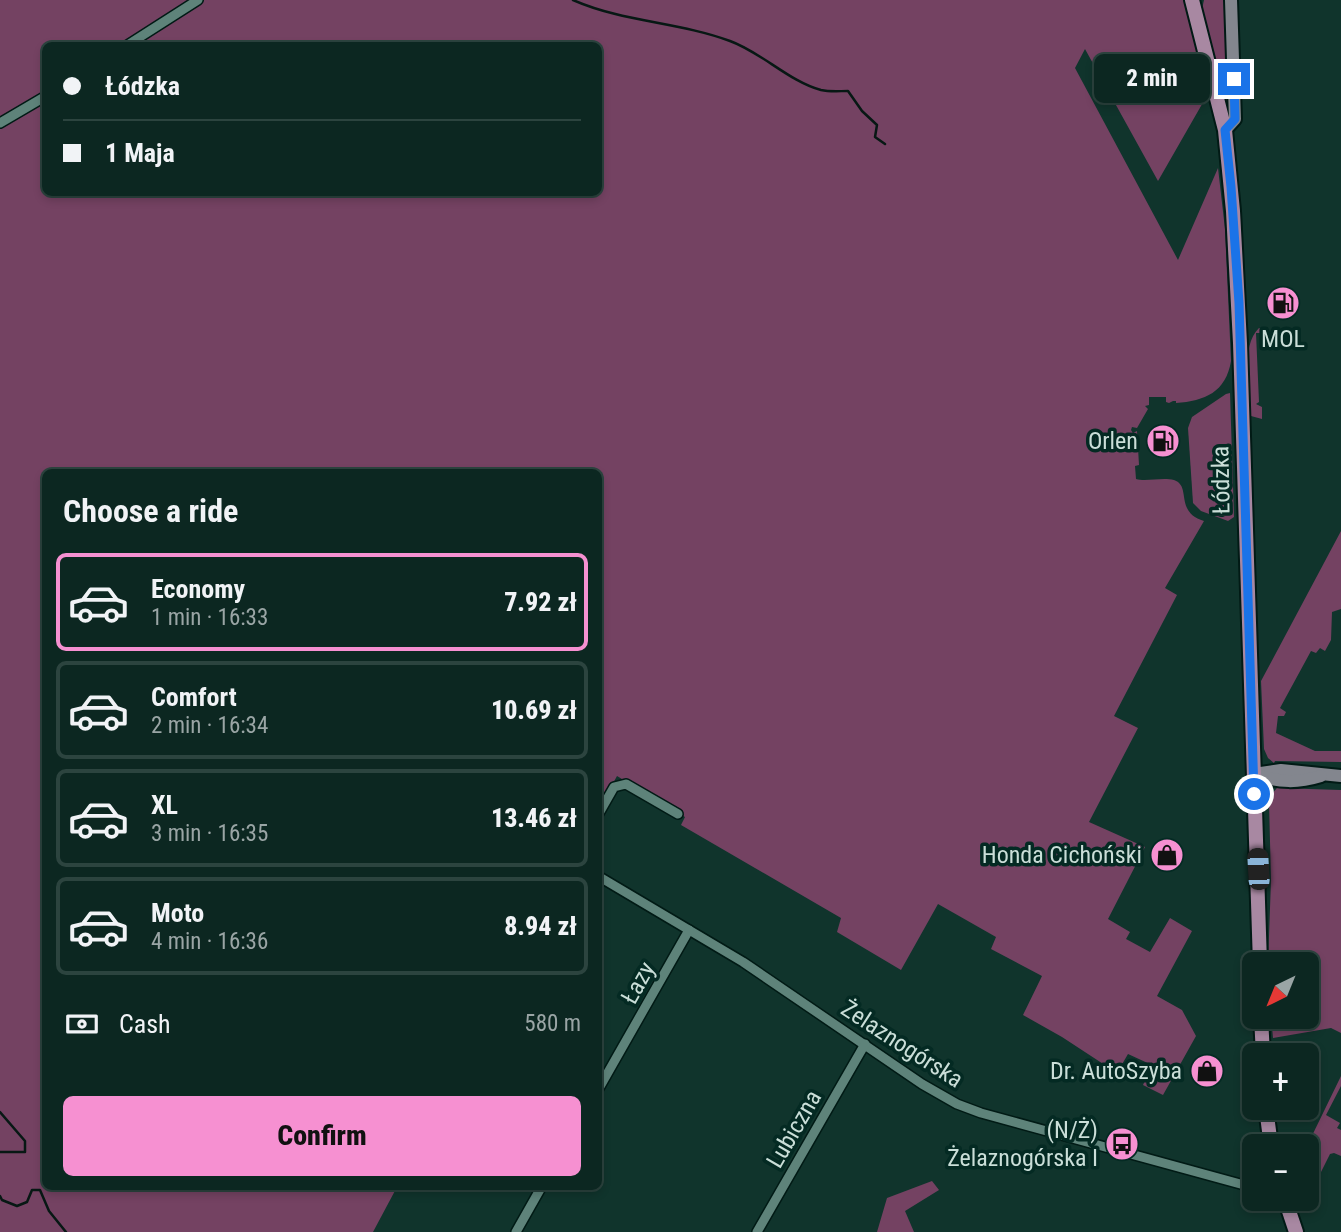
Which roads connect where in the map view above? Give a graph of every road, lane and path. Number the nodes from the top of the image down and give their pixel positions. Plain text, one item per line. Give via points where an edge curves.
1 (198, 0) edge
2 (1192, 0) edge
3 (1231, 0) edge
4 (132, 42) edge
5 (42, 98) edge
6 (0, 122) edge
7 (1225, 130) junction
8 (1254, 774) junction
9 (1341, 776) edge
10 (602, 809) edge
11 (678, 814) dead end
12 (602, 878) edge
13 (689, 930) junction
14 (1260, 952) edge
15 (865, 1044) junction
16 (602, 1083) edge
17 (1242, 1184) edge
18 (540, 1190) edge
19 (1288, 1211) edge
20 (516, 1232) edge
21 (757, 1232) edge
22 (1296, 1232) edge

1 - 4 street
2 - 7 main road, Łódzka
3 - 7 street via 1235,119
5 - 6 street
7 - 8 main road, Łódzka via 1239,295
8 - 9 street via 1291,770
8 - 14 main road, Łódzka
10 - 11 street via 614,787 626,784
12 - 13 street, Żelaznogórska
13 - 15 street, Żelaznogórska
13 - 16 street, Łazy
15 - 17 street, Żelaznogórska via 929,1088 968,1108
15 - 21 street, Lubiczna
18 - 20 street
19 - 22 main road

